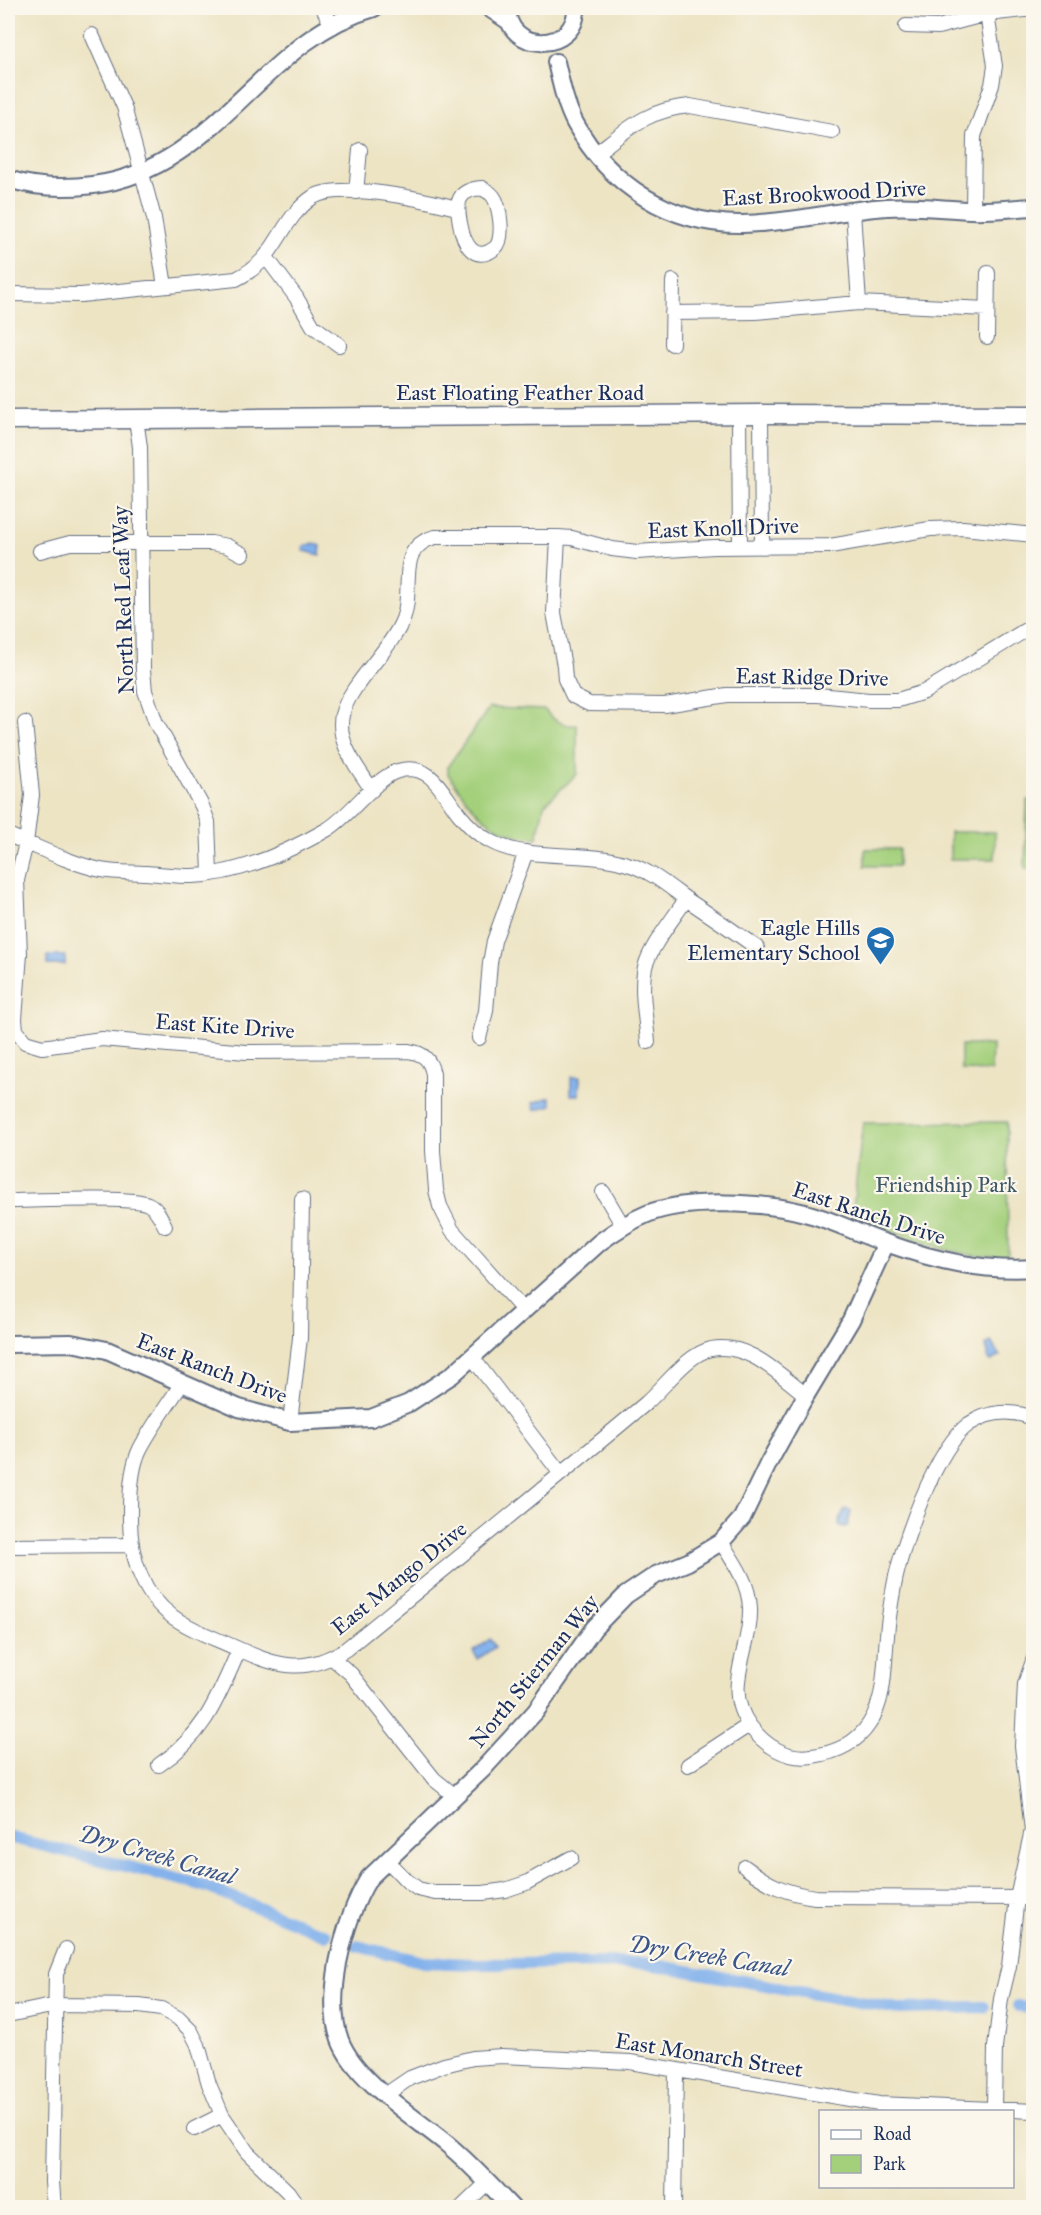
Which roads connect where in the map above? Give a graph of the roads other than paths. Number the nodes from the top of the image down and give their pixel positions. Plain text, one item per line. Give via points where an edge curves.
1 (323, 8) edge
2 (374, 8) edge
3 (489, 8) edge
4 (576, 8) edge
5 (1034, 9) edge
6 (987, 14) junction
7 (508, 15) edge
8 (331, 24) junction
9 (906, 26) dead end
10 (566, 33) junction
11 (92, 35) dead end
12 (535, 42) junction
13 (556, 62) junction
14 (832, 132) dead end
15 (360, 150) dead end
16 (595, 154) junction
17 (142, 173) junction
18 (8, 179) edge
19 (356, 192) junction
20 (1034, 207) edge
21 (457, 208) junction
22 (973, 210) junction
23 (854, 212) junction
24 (266, 257) junction
25 (988, 273) dead end
26 (673, 281) dead end
27 (165, 286) junction
28 (8, 294) edge
29 (859, 303) junction
30 (987, 309) junction
31 (672, 313) junction
32 (987, 337) dead end
33 (672, 344) dead end
34 (339, 345) dead end
35 (739, 414) junction
36 (761, 414) junction
37 (1034, 415) edge
38 (136, 419) junction
39 (8, 420) edge
40 (1034, 535) edge
41 (558, 537) junction
42 (140, 543) junction
43 (740, 546) junction
44 (762, 546) junction
45 (40, 551) dead end
46 (242, 554) dead end
47 (1034, 625) edge
48 (25, 723) dead end
49 (372, 790) junction
50 (8, 835) edge
51 (26, 843) junction
52 (526, 852) junction
53 (210, 874) junction
54 (686, 898) junction
55 (757, 948) dead end
56 (479, 1038) dead end
57 (648, 1042) dead end
58 (603, 1192) dead end
59 (302, 1199) dead end
60 (8, 1201) edge
61 (165, 1226) dead end
62 (623, 1226) junction
63 (886, 1243) junction
64 (1034, 1268) edge
65 (524, 1311) junction
66 (8, 1344) edge
67 (472, 1357) junction
68 (182, 1383) junction
69 (806, 1395) junction
70 (1034, 1419) edge
71 (290, 1422) junction
72 (561, 1474) junction
73 (721, 1542) junction
74 (131, 1545) junction
75 (8, 1546) edge
76 (239, 1650) junction
77 (332, 1658) junction
78 (1034, 1658) edge
79 (749, 1725) junction
80 (159, 1765) dead end
81 (688, 1765) dead end
82 (455, 1796) junction
83 (571, 1858) dead end
84 (387, 1860) junction
85 (745, 1867) dead end
86 (1017, 1898) junction
87 (1034, 1898) edge
88 (66, 1949) dead end
89 (56, 2005) junction
90 (8, 2015) edge
91 (676, 2070) junction
92 (385, 2096) junction
93 (994, 2108) junction
94 (1034, 2111) edge
95 (222, 2115) junction
96 (194, 2128) dead end
97 (487, 2183) junction
98 (54, 2208) edge
99 (299, 2208) edge
100 (461, 2208) edge
101 (512, 2208) edge
102 (674, 2208) edge

1 - 8 street
2 - 8 street
3 - 7 street
4 - 10 street
5 - 6 street
6 - 9 street via 938,27
6 - 22 street via 995,66 975,136
7 - 12 street via 516,32
8 - 17 street via 296,50 193,144
10 - 12 street via 557,39
10 - 13 street
11 - 17 street via 124,107
12 - 13 street via 548,60
13 - 16 street, East Brookwood Drive via 575,123
14 - 16 street via 690,106 659,111 642,119
15 - 19 street
16 - 23 street, East Brookwood Drive via 633,190 666,209 697,219 741,224 787,222
17 - 18 street via 108,183 53,189
17 - 27 street
19 - 21 street via 424,199
19 - 24 street via 337,190 313,197 294,214
20 - 22 street, East Brookwood Drive
21 - 21 street via 463,195 472,189 482,188 492,194 501,231 497,247 487,253 468,248
22 - 23 street, East Brookwood Drive via 887,207
23 - 29 street
24 - 27 street via 254,270 236,279
24 - 34 street via 314,326
25 - 30 street
26 - 31 street
27 - 28 street via 81,296
29 - 30 street
29 - 31 street via 755,312
30 - 32 street
31 - 33 street
35 - 36 main road, East Floating Feather Road
35 - 38 main road, East Floating Feather Road
35 - 43 street
36 - 37 main road, East Floating Feather Road
36 - 44 street
38 - 39 main road, East Floating Feather Road
38 - 42 street, North Red Leaf Way via 140,447
40 - 44 street, East Knoll Drive via 930,529 830,546
41 - 43 street, East Knoll Drive via 637,552
41 - 47 street, East Ridge Drive via 554,613 565,679 573,696 589,704 665,705 727,695 898,700 924,692
41 - 49 street, East Knoll Drive via 435,537 417,545 411,553 403,621 349,699 342,716 346,750
42 - 45 street via 70,543
42 - 46 street via 211,543
42 - 53 street, North Red Leaf Way via 145,691 156,723 208,822
43 - 44 street, East Knoll Drive
48 - 51 street via 32,795
49 - 52 street via 398,771 419,770 440,786 469,825 489,840
49 - 53 street via 335,825 297,846
50 - 51 street
51 - 53 street via 104,871
51 - 65 street, East Kite Drive via 17,880 20,954 15,1019 21,1038 36,1046 118,1039 246,1052 420,1054 427,1059 433,1074 433,1151 440,1206 452,1230
52 - 54 street via 592,856 626,863 658,878
52 - 56 street via 494,941
54 - 55 street
54 - 57 street via 645,966
58 - 62 street
59 - 71 street via 300,1338
60 - 61 street via 148,1203
62 - 63 street, East Ranch Drive via 674,1206 757,1205 806,1213
62 - 65 street, East Ranch Drive
63 - 64 street, East Ranch Drive via 969,1266
63 - 69 street, North Stierman Way via 851,1320
65 - 67 street, East Ranch Drive
66 - 68 street, East Ranch Drive via 71,1343 106,1350
67 - 71 street, East Ranch Drive via 409,1403 371,1418
67 - 72 street
68 - 71 street, East Ranch Drive via 239,1408
68 - 74 street, East Mango Drive via 139,1450 130,1487
69 - 72 street, East Mango Drive via 741,1350 708,1350 696,1356
69 - 73 street, North Stierman Way via 742,1518
70 - 79 street via 1009,1412 988,1414 968,1425 952,1443 927,1486 905,1540 894,1585 881,1693 869,1725 854,1741 832,1753 805,1757 783,1754
72 - 77 street, East Mango Drive
73 - 79 street via 737,1567 750,1607 737,1684 739,1702
73 - 82 street, North Stierman Way via 626,1595 594,1628 536,1711
74 - 75 street
74 - 76 street, East Mango Drive via 144,1585 171,1616
76 - 77 street, East Mango Drive via 282,1666 302,1666
76 - 80 street via 209,1716 180,1751
77 - 82 street via 351,1674 434,1779
78 - 86 street via 1025,1684 1022,1746 1032,1830
79 - 81 street
82 - 84 street, North Stierman Way
83 - 84 street via 526,1883 483,1893 418,1889
84 - 92 street, North Stierman Way via 359,1894 341,1947 333,1997 340,2040 350,2058
85 - 86 street via 791,1894 815,1898
86 - 87 street
86 - 93 street via 995,2048
88 - 89 street via 56,1974
89 - 90 street
89 - 95 street via 139,2006 160,2009 178,2018 198,2045
89 - 98 street
91 - 92 street, East Monarch Street via 614,2060 473,2058 410,2078
91 - 93 street, East Monarch Street via 879,2104
91 - 102 street
92 - 97 street, North Stierman Way via 448,2145
93 - 94 street, East Monarch Street
95 - 96 street
95 - 99 street via 247,2152
97 - 100 street
97 - 101 street, North Stierman Way

